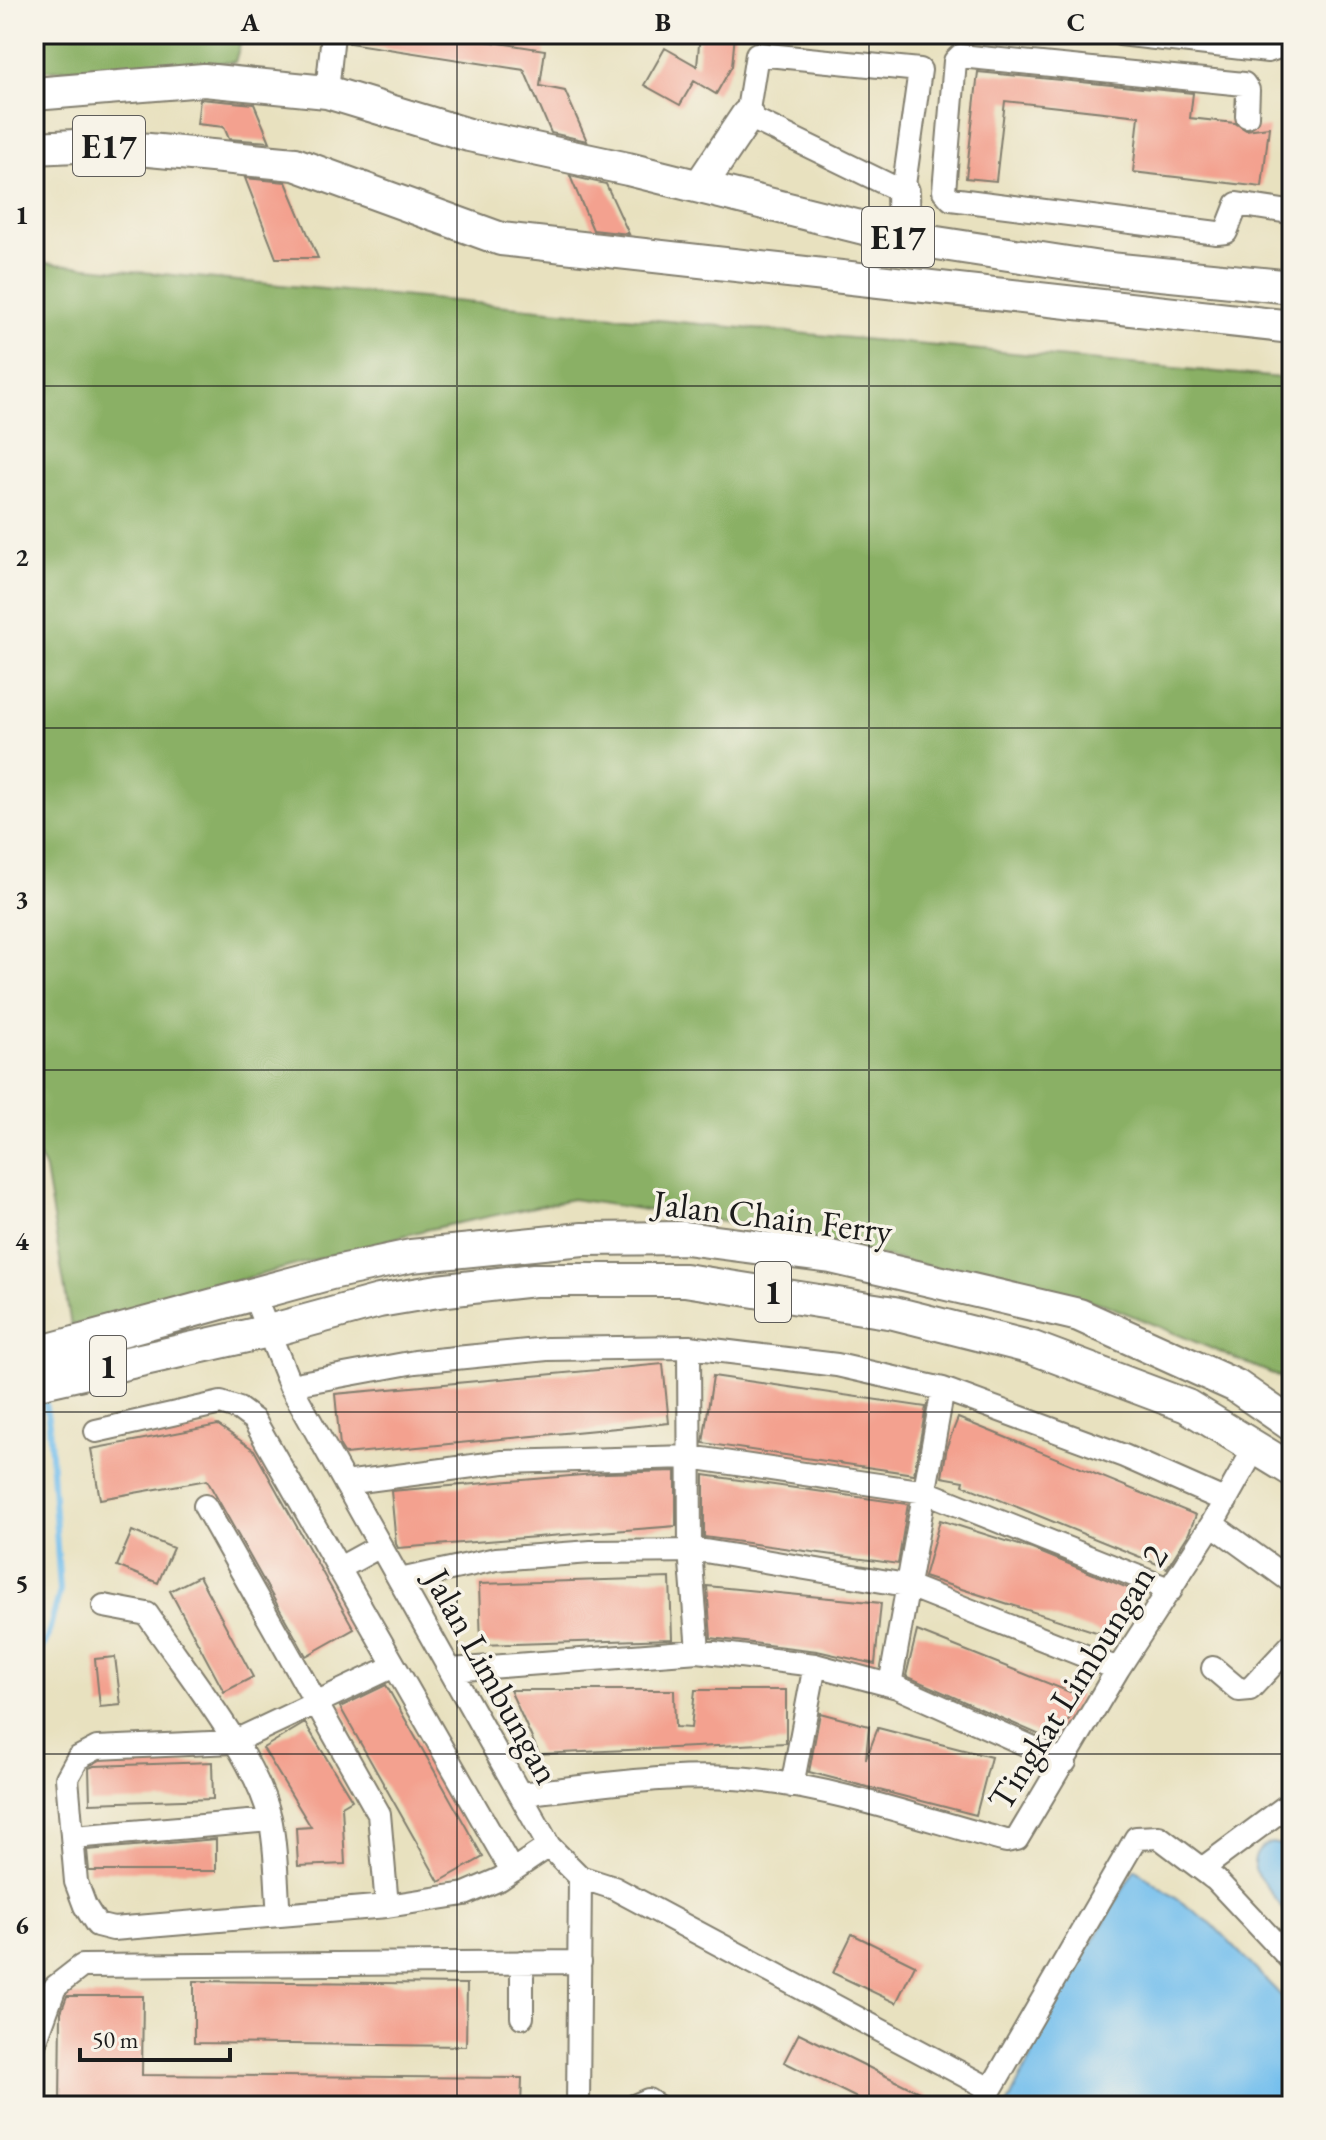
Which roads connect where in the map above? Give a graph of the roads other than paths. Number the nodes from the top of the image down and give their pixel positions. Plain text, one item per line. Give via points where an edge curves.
1 (333, 34) edge
2 (1120, 34) edge
3 (1292, 36) edge
4 (1207, 39) edge
5 (327, 92) junction
6 (34, 94) edge
7 (747, 116) junction
8 (1247, 116) dead end
9 (34, 148) edge
10 (700, 186) junction
11 (903, 192) junction
12 (1291, 207) edge
13 (904, 238) junction
14 (1292, 287) edge
15 (1292, 327) edge
16 (254, 1296) junction
17 (269, 1331) junction
18 (689, 1347) junction
19 (34, 1354) edge
20 (34, 1384) edge
21 (290, 1385) junction
22 (1236, 1386) junction
23 (943, 1389) junction
24 (1292, 1409) edge
25 (1292, 1425) edge
26 (96, 1431) dead end
27 (1256, 1446) junction
28 (690, 1457) junction
29 (1292, 1470) edge
30 (345, 1483) junction
31 (926, 1492) junction
32 (1226, 1501) junction
33 (205, 1506) dead end
34 (1212, 1524) junction
35 (380, 1546) junction
36 (690, 1550) junction
37 (338, 1569) junction
38 (400, 1580) junction
39 (1292, 1582) edge
40 (906, 1585) junction
41 (1171, 1590) junction
42 (104, 1606) dead end
43 (1292, 1644) edge
44 (698, 1651) junction
45 (815, 1665) junction
46 (394, 1666) junction
47 (1213, 1668) dead end
48 (1118, 1669) junction
49 (451, 1670) junction
50 (890, 1685) junction
51 (316, 1703) junction
52 (233, 1742) junction
53 (1065, 1762) junction
54 (792, 1786) junction
55 (520, 1794) junction
56 (1292, 1802) edge
57 (270, 1820) junction
58 (74, 1837) junction
59 (549, 1846) junction
60 (512, 1871) junction
61 (580, 1877) junction
62 (1216, 1880) junction
63 (387, 1906) junction
64 (279, 1915) junction
65 (1292, 1961) edge
66 (522, 1962) junction
67 (580, 1962) junction
68 (522, 2017) dead end
69 (34, 2045) edge
70 (986, 2098) edge
71 (578, 2106) edge
72 (634, 2106) edge
73 (657, 2106) edge

1 - 5 street
2 - 4 street
3 - 4 street via 1268,51
5 - 6 highway, E17 via 204,80
5 - 10 highway, E17 via 469,135
7 - 10 highway
7 - 11 street
7 - 11 street via 757,54 920,70
8 - 12 street via 1244,84 960,56 955,61 944,191 951,199 1217,233 1226,232 1237,204
9 - 15 highway, E17 via 97,145 295,164 501,239
10 - 13 highway, E17
11 - 13 highway
13 - 14 highway, E17 via 1100,268
16 - 17 street, Jalan Limbungan
16 - 19 highway, Jalan Chain Ferry / 1
16 - 22 highway, Jalan Chain Ferry / 1 via 411,1256 583,1239 685,1238 831,1257 1079,1315
17 - 20 highway, Jalan Chain Ferry / 1
17 - 21 street, Jalan Limbungan
17 - 27 highway, Jalan Chain Ferry / 1 via 379,1301 534,1280 714,1283 894,1313 1033,1348 1163,1395
18 - 21 street via 547,1349 415,1362
18 - 23 street via 837,1365
18 - 28 street
21 - 30 street, Jalan Limbungan
22 - 24 highway
22 - 25 highway, Jalan Chain Ferry / 1
23 - 31 street
23 - 32 street via 1124,1456
26 - 37 street via 221,1403 239,1409 254,1420
27 - 29 highway, Jalan Chain Ferry / 1
27 - 32 street, Tingkat Limbungan 2
28 - 30 street via 503,1462
28 - 31 street
28 - 36 street
30 - 35 street, Jalan Limbungan
31 - 40 street
31 - 41 street
32 - 34 street, Tingkat Limbungan 2
33 - 51 street
34 - 39 street
34 - 41 street, Tingkat Limbungan 2
35 - 37 street
35 - 38 street, Jalan Limbungan
36 - 38 street via 496,1559
36 - 40 street
36 - 44 street
37 - 46 street
38 - 49 street, Jalan Limbungan
40 - 48 street
40 - 50 street
41 - 48 street, Tingkat Limbungan 2
42 - 52 street via 147,1614
43 - 47 street via 1250,1689 1239,1690
44 - 45 street
44 - 49 street
45 - 50 street
45 - 54 street
46 - 51 street
46 - 60 street
48 - 53 street, Tingkat Limbungan 2
49 - 55 street, Jalan Limbungan
50 - 53 street
51 - 52 street
51 - 63 street via 379,1814
52 - 57 street
52 - 58 street via 97,1748 78,1758 67,1778
53 - 54 street, Tingkat Limbungan 2 via 1017,1839 1006,1841
54 - 55 street, Tingkat Limbungan 2 via 754,1780 652,1781
55 - 59 street, Jalan Limbungan
56 - 62 street via 1202,1869
57 - 58 street
57 - 64 street
58 - 64 street via 76,1882 97,1925 113,1929
59 - 60 street
59 - 61 street, Jalan Limbungan
60 - 63 street via 465,1894
61 - 67 street
61 - 70 street via 614,1888
62 - 65 street
62 - 70 street via 1159,1837 1136,1838
63 - 64 street
66 - 67 street
66 - 68 street
66 - 69 street via 82,1966 55,1987
67 - 71 street
72 - 73 street via 648,2100

